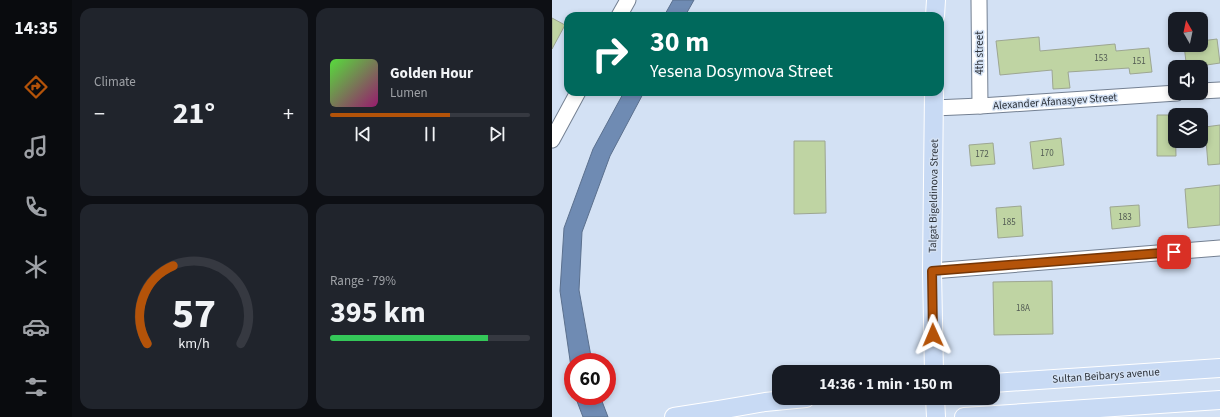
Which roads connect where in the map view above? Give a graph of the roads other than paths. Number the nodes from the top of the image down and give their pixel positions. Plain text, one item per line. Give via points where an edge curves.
1 (628, 0) edge
2 (936, 0) edge
3 (979, 0) edge
4 (622, 12) edge
5 (935, 12) edge
6 (1220, 90) edge
7 (1208, 91) edge
8 (1168, 94) edge
9 (576, 96) edge
10 (934, 100) edge
11 (980, 106) junction
12 (552, 140) edge
13 (1220, 248) edge
14 (932, 271) junction
15 (934, 350) junction
16 (928, 365) edge
17 (934, 365) edge
18 (939, 365) edge
19 (1220, 368) edge
20 (1000, 383) edge
21 (1220, 400) edge
22 (772, 401) edge
23 (935, 405) edge
24 (674, 417) edge
25 (936, 417) edge
26 (970, 417) edge

1 - 4 street
2 - 5 main road
3 - 11 street, 4th street
6 - 7 street
8 - 11 street, Alexander Afanasyev Street
9 - 12 street
10 - 11 street, Alexander Afanasyev Street
10 - 14 main road, Talgat Bigeldinova Street
13 - 14 street
14 - 15 main road, Talgat Bigeldinova Street
15 - 16 main road
15 - 17 main road, Talgat Bigeldinova Street
15 - 18 main road
19 - 20 main road, Sultan Beibarys avenue
21 - 26 main road
22 - 24 main road
23 - 25 main road

